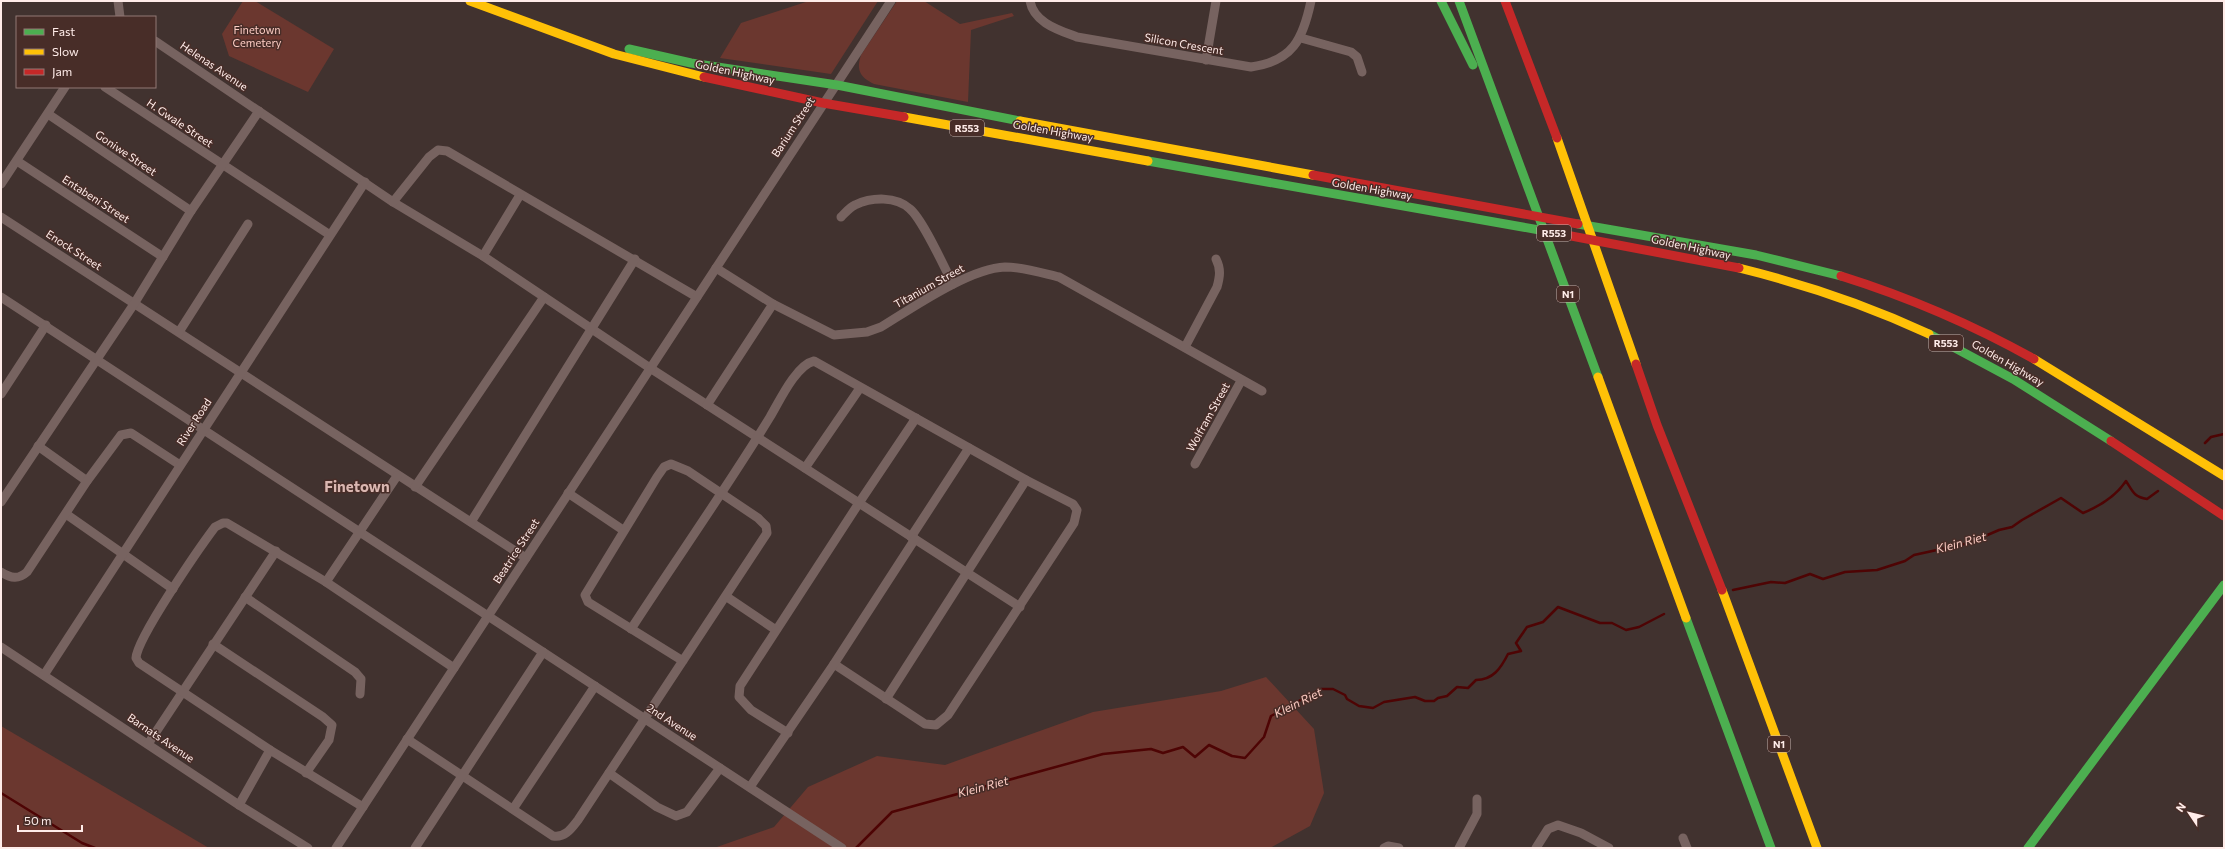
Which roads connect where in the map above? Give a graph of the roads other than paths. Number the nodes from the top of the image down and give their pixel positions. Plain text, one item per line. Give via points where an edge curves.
1 (118, 1) edge
2 (470, 1) edge
3 (493, 1) edge
4 (891, 1) edge
5 (1030, 1) edge
6 (1216, 1) edge
7 (1311, 1) edge
8 (1440, 1) edge
9 (1458, 1) edge
10 (1506, 1) edge
11 (1512, 1) edge
12 (120, 16) edge
13 (1301, 38) junction
14 (156, 42) edge
15 (1206, 60) junction
16 (1362, 72) dead end
17 (837, 85) junction
18 (64, 88) edge
19 (106, 88) edge
20 (823, 103) junction
21 (259, 111) junction
22 (48, 114) junction
23 (1551, 124) junction
24 (1516, 152) junction
25 (17, 161) junction
26 (222, 165) junction
27 (364, 182) junction
28 (1, 184) edge
29 (520, 195) junction
30 (393, 202) junction
31 (191, 211) junction
32 (1, 217) edge
33 (841, 217) dead end
34 (248, 224) dead end
35 (330, 235) junction
36 (162, 256) junction
37 (483, 256) junction
38 (1216, 259) dead end
39 (635, 260) junction
40 (716, 268) junction
41 (953, 284) junction
42 (1, 296) edge
43 (544, 297) junction
44 (697, 297) junction
45 (134, 304) junction
46 (773, 304) junction
47 (46, 326) junction
48 (592, 330) junction
49 (179, 332) junction
50 (1185, 347) junction
51 (96, 358) junction
52 (650, 368) junction
53 (240, 373) junction
54 (1241, 381) junction
55 (860, 388) junction
56 (1262, 391) dead end
57 (1, 394) edge
58 (707, 405) junction
59 (916, 418) junction
60 (204, 429) junction
61 (758, 438) junction
62 (38, 446) junction
63 (969, 448) junction
64 (1195, 464) dead end
65 (180, 465) junction
66 (805, 468) junction
67 (397, 476) junction
68 (2224, 476) edge
69 (1026, 480) junction
70 (87, 481) junction
71 (414, 487) junction
72 (721, 492) junction
73 (568, 494) junction
74 (1, 502) edge
75 (859, 503) junction
76 (66, 514) junction
77 (2224, 516) edge
78 (470, 522) junction
79 (623, 530) junction
80 (359, 532) junction
81 (913, 538) junction
82 (276, 551) junction
83 (123, 553) junction
84 (526, 558) junction
85 (1, 572) edge
86 (967, 573) junction
87 (326, 582) junction
88 (2224, 585) edge
89 (173, 589) junction
90 (727, 596) junction
91 (244, 597) junction
92 (1020, 607) junction
93 (488, 616) junction
94 (631, 629) junction
95 (776, 630) junction
96 (214, 644) junction
97 (1, 647) edge
98 (543, 652) junction
99 (683, 661) junction
100 (834, 664) junction
101 (454, 668) junction
102 (44, 675) junction
103 (595, 686) junction
104 (182, 692) junction
105 (360, 694) dead end
106 (886, 699) junction
107 (645, 719) junction
108 (788, 733) junction
109 (407, 739) junction
110 (148, 744) junction
111 (270, 750) junction
112 (720, 768) junction
113 (306, 773) junction
114 (609, 773) junction
115 (463, 776) junction
116 (750, 787) junction
117 (1477, 799) dead end
118 (239, 805) junction
119 (363, 807) junction
120 (513, 809) junction
121 (1683, 838) dead end
122 (308, 848) edge
123 (336, 848) edge
124 (415, 848) edge
125 (842, 848) edge
126 (1384, 848) edge
127 (1398, 848) edge
128 (1459, 848) edge
129 (1536, 848) edge
130 (1609, 848) edge
131 (1687, 848) edge
132 (1771, 848) edge
133 (1817, 848) edge
134 (2028, 848) edge

1 - 12 street
2 - 20 main road, Golden Highway / R553 via 614,54 674,71
3 - 17 main road, Golden Highway / R553 via 627,48 691,63
4 - 17 street, Barium Street
5 - 15 street, Silicon Crescent via 1033,11 1042,20 1077,37
6 - 15 street
7 - 13 street, Silicon Crescent
8 - 24 main road
9 - 24 main road, N1
10 - 23 main road, N1
11 - 23 main road
13 - 15 street, Silicon Crescent via 1279,60 1262,65 1251,67
13 - 16 street via 1351,52 1357,57
14 - 21 street, Helenas Avenue
17 - 20 street, Barium Street
17 - 68 main road, Golden Highway / R553 via 1134,143 1756,255 1820,270 1872,286 1989,334 2058,372
18 - 22 street
19 - 26 street, H. Gwale Street
20 - 40 street, Barium Street
20 - 77 main road, Golden Highway / R553 via 1634,247 1758,273 1864,307 1938,338 2041,396
21 - 26 street
21 - 27 street, Helenas Avenue
22 - 25 street
22 - 31 street, Goniwe Street
23 - 133 main road, N1 via 1573,179 1657,426 1751,665
24 - 132 main road, N1
25 - 28 street
25 - 36 street, Entabeni Street
26 - 31 street
26 - 35 street, H. Gwale Street
27 - 30 street, Helenas Avenue
27 - 35 street, River Road
29 - 30 street via 442,150 433,152 428,157
29 - 37 street
29 - 39 street
30 - 37 street, Helenas Avenue
31 - 36 street
32 - 45 street, Enock Street
33 - 41 street via 854,205 870,200 891,199 904,204 917,217
34 - 49 street
35 - 53 street, River Road
36 - 45 street
37 - 43 street, Helenas Avenue
38 - 50 street via 1220,276 1217,287
39 - 44 street
39 - 48 street
40 - 44 street, Beatrice Street
40 - 46 street, Titanium Street
41 - 46 street, Titanium Street via 881,326 852,335 834,335
41 - 50 street, Titanium Street via 970,276 1004,267 1028,269 1059,277
42 - 47 street, 2nd Avenue
43 - 48 street, Helenas Avenue
43 - 71 street
44 - 52 street, Beatrice Street
45 - 49 street, Enock Street
45 - 51 street
46 - 58 street
47 - 51 street, 2nd Avenue
47 - 57 street
48 - 52 street, Helenas Avenue
48 - 78 street
49 - 53 street, Enock Street
50 - 54 street, Titanium Street
51 - 60 street, 2nd Avenue
51 - 62 street
52 - 58 street, Helenas Avenue
52 - 73 street, Beatrice Street
53 - 60 street, River Road
53 - 67 street, Enock Street
54 - 56 street, Titanium Street
54 - 64 street, Wolfram Street
55 - 59 street
55 - 61 street via 818,362 810,362 800,371
55 - 66 street
58 - 61 street, Helenas Avenue
59 - 63 street
59 - 75 street
60 - 65 street, River Road
60 - 80 street, 2nd Avenue
61 - 66 street, Helenas Avenue
61 - 72 street
62 - 70 street
62 - 74 street
63 - 69 street
63 - 81 street
65 - 70 street via 131,433 124,433 116,439
65 - 83 street, River Road
66 - 75 street, Helenas Avenue
67 - 71 street, Enock Street
67 - 80 street
69 - 86 street
69 - 92 street via 1073,504 1077,515
70 - 76 street
71 - 78 street, Enock Street
72 - 79 street via 678,465 667,465
72 - 90 street via 758,518 767,529
72 - 94 street
73 - 79 street
73 - 84 street, Beatrice Street
75 - 81 street, Helenas Avenue
75 - 95 street
76 - 83 street
76 - 85 street via 27,572 12,578
78 - 84 street, Enock Street
79 - 94 street via 585,595 588,602
80 - 87 street
80 - 93 street, 2nd Avenue
81 - 86 street, Helenas Avenue
81 - 100 street
82 - 87 street
82 - 89 street via 234,525 223,523 212,532
82 - 91 street
83 - 89 street
83 - 102 street, River Road
84 - 93 street, Beatrice Street
86 - 92 street, Helenas Avenue
86 - 106 street
87 - 101 street
88 - 134 main road
89 - 104 street via 143,638 136,658 139,663
90 - 95 street
90 - 99 street
91 - 96 street
91 - 105 street via 355,672 361,679
92 - 106 street via 942,722 936,725 926,724
93 - 98 street, 2nd Avenue
93 - 101 street, Beatrice Street
94 - 99 street
95 - 108 street via 738,693 744,704
96 - 104 street
96 - 113 street via 323,716 332,725 329,740
97 - 102 street, Barnats Avenue
98 - 103 street, 2nd Avenue
98 - 115 street
99 - 107 street
100 - 106 street
100 - 108 street
101 - 109 street, Beatrice Street
102 - 110 street, Barnats Avenue
103 - 107 street, 2nd Avenue
103 - 120 street
104 - 110 street
104 - 111 street
107 - 112 street, 2nd Avenue
107 - 114 street
108 - 116 street
109 - 115 street
109 - 119 street, Beatrice Street
110 - 118 street, Barnats Avenue
111 - 113 street
111 - 118 street
112 - 114 street via 688,812 676,816 657,807
112 - 116 street, 2nd Avenue
113 - 119 street
114 - 120 street via 578,820 568,832 559,837 553,836
115 - 120 street
115 - 124 street
116 - 125 street, 2nd Avenue
117 - 128 street via 1477,814
118 - 122 street, Barnats Avenue
119 - 123 street, Beatrice Street
121 - 131 street
126 - 127 street
129 - 130 street via 1548,829 1558,825 1581,833

